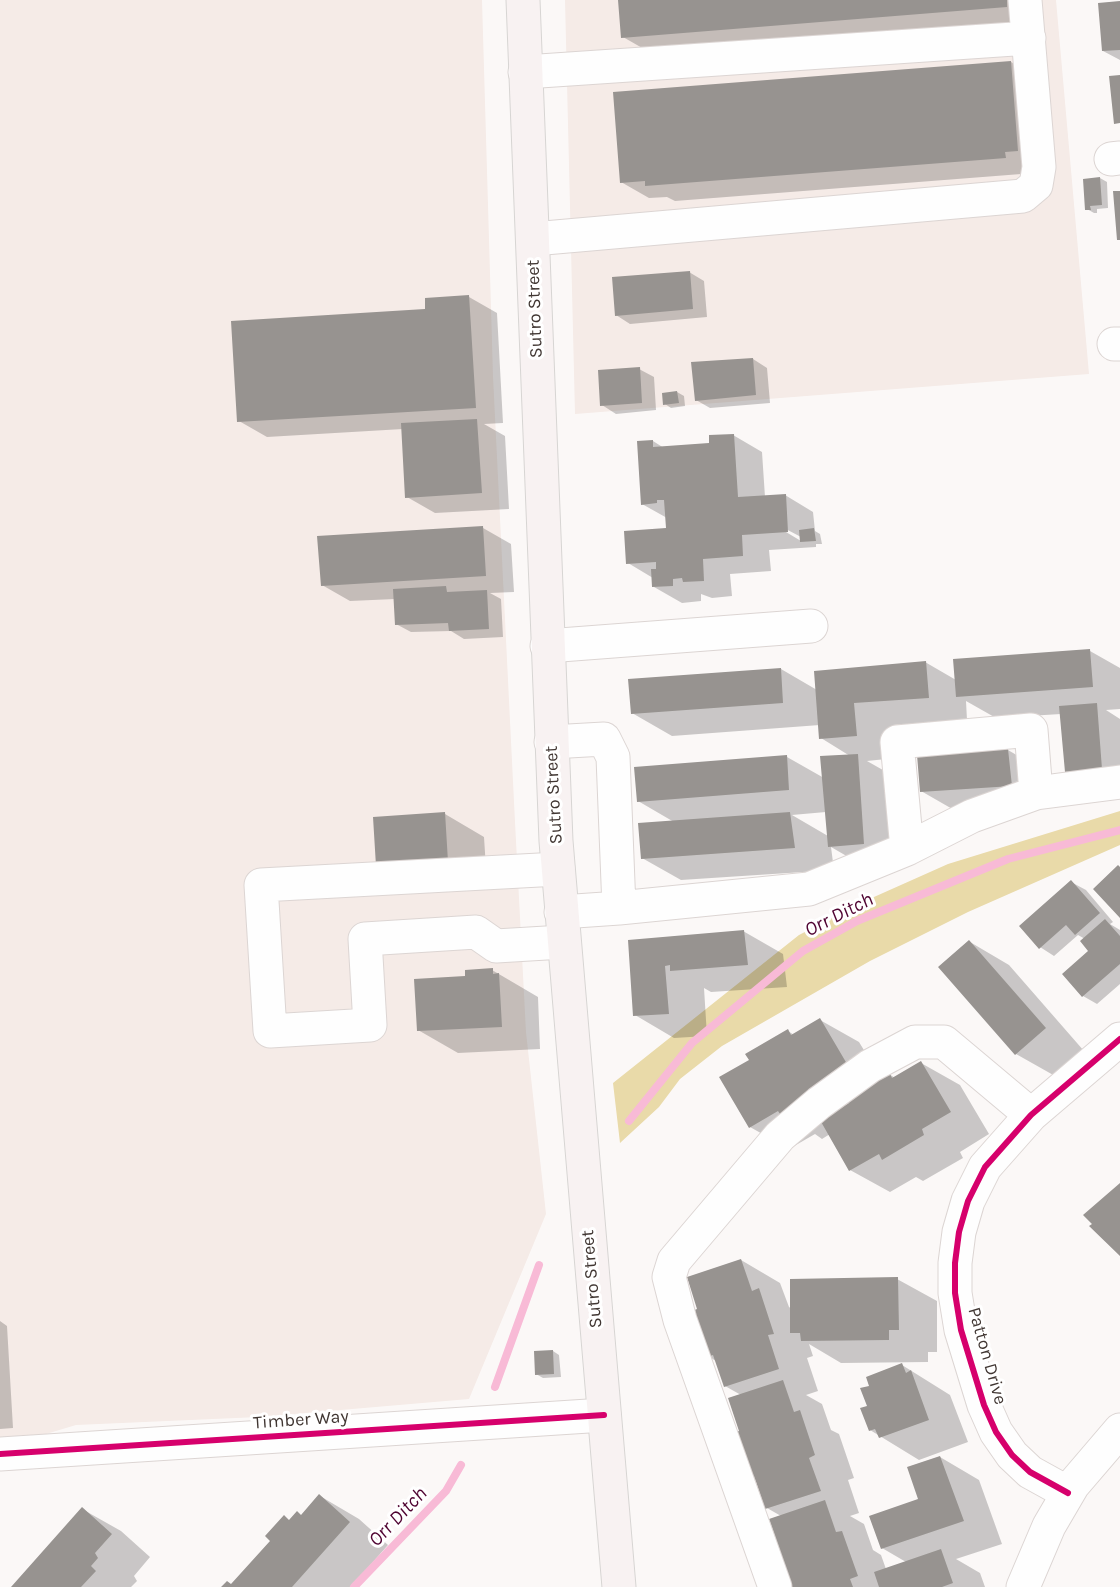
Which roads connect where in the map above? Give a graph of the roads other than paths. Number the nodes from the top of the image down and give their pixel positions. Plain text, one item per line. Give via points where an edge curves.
1 (523, 0) edge
2 (1025, 0) edge
3 (1029, 38) junction
4 (525, 72) junction
5 (533, 239) junction
6 (811, 626) dead end
7 (547, 646) junction
8 (551, 742) junction
9 (1120, 782) edge
10 (1036, 793) junction
11 (907, 849) junction
12 (558, 869) junction
13 (619, 908) junction
14 (562, 927) junction
15 (1120, 1039) edge
16 (1031, 1115) junction
17 (604, 1415) junction
18 (1120, 1430) edge
19 (0, 1454) edge
20 (1068, 1493) junction
21 (619, 1587) edge
22 (774, 1587) edge
23 (1023, 1587) edge

1 - 4 main road, Sutro Street
2 - 3 street
3 - 4 street
3 - 5 street via 1039,167 1036,185 1023,196
4 - 5 main road, Sutro Street
5 - 7 main road, Sutro Street
6 - 7 street
7 - 8 main road, Sutro Street
8 - 12 main road, Sutro Street
8 - 13 street via 604,739 613,757
9 - 10 street
10 - 11 street via 972,816
10 - 11 street via 1031,730 897,742
11 - 13 street via 809,890
12 - 14 main road, Sutro Street
12 - 14 street via 261,885 270,1031 370,1025 365,939 476,932 496,946
13 - 14 street
14 - 17 main road, Sutro Street
15 - 16 street, Patton Drive
16 - 20 street, Patton Drive via 985,1167 968,1201 959,1232 955,1293 961,1330 996,1432 1030,1472
16 - 22 street via 944,1042 915,1042 870,1066 780,1136 675,1261 669,1277 680,1320
17 - 19 street, Timber Way
17 - 21 main road, Sutro Street
18 - 20 street
20 - 23 street

